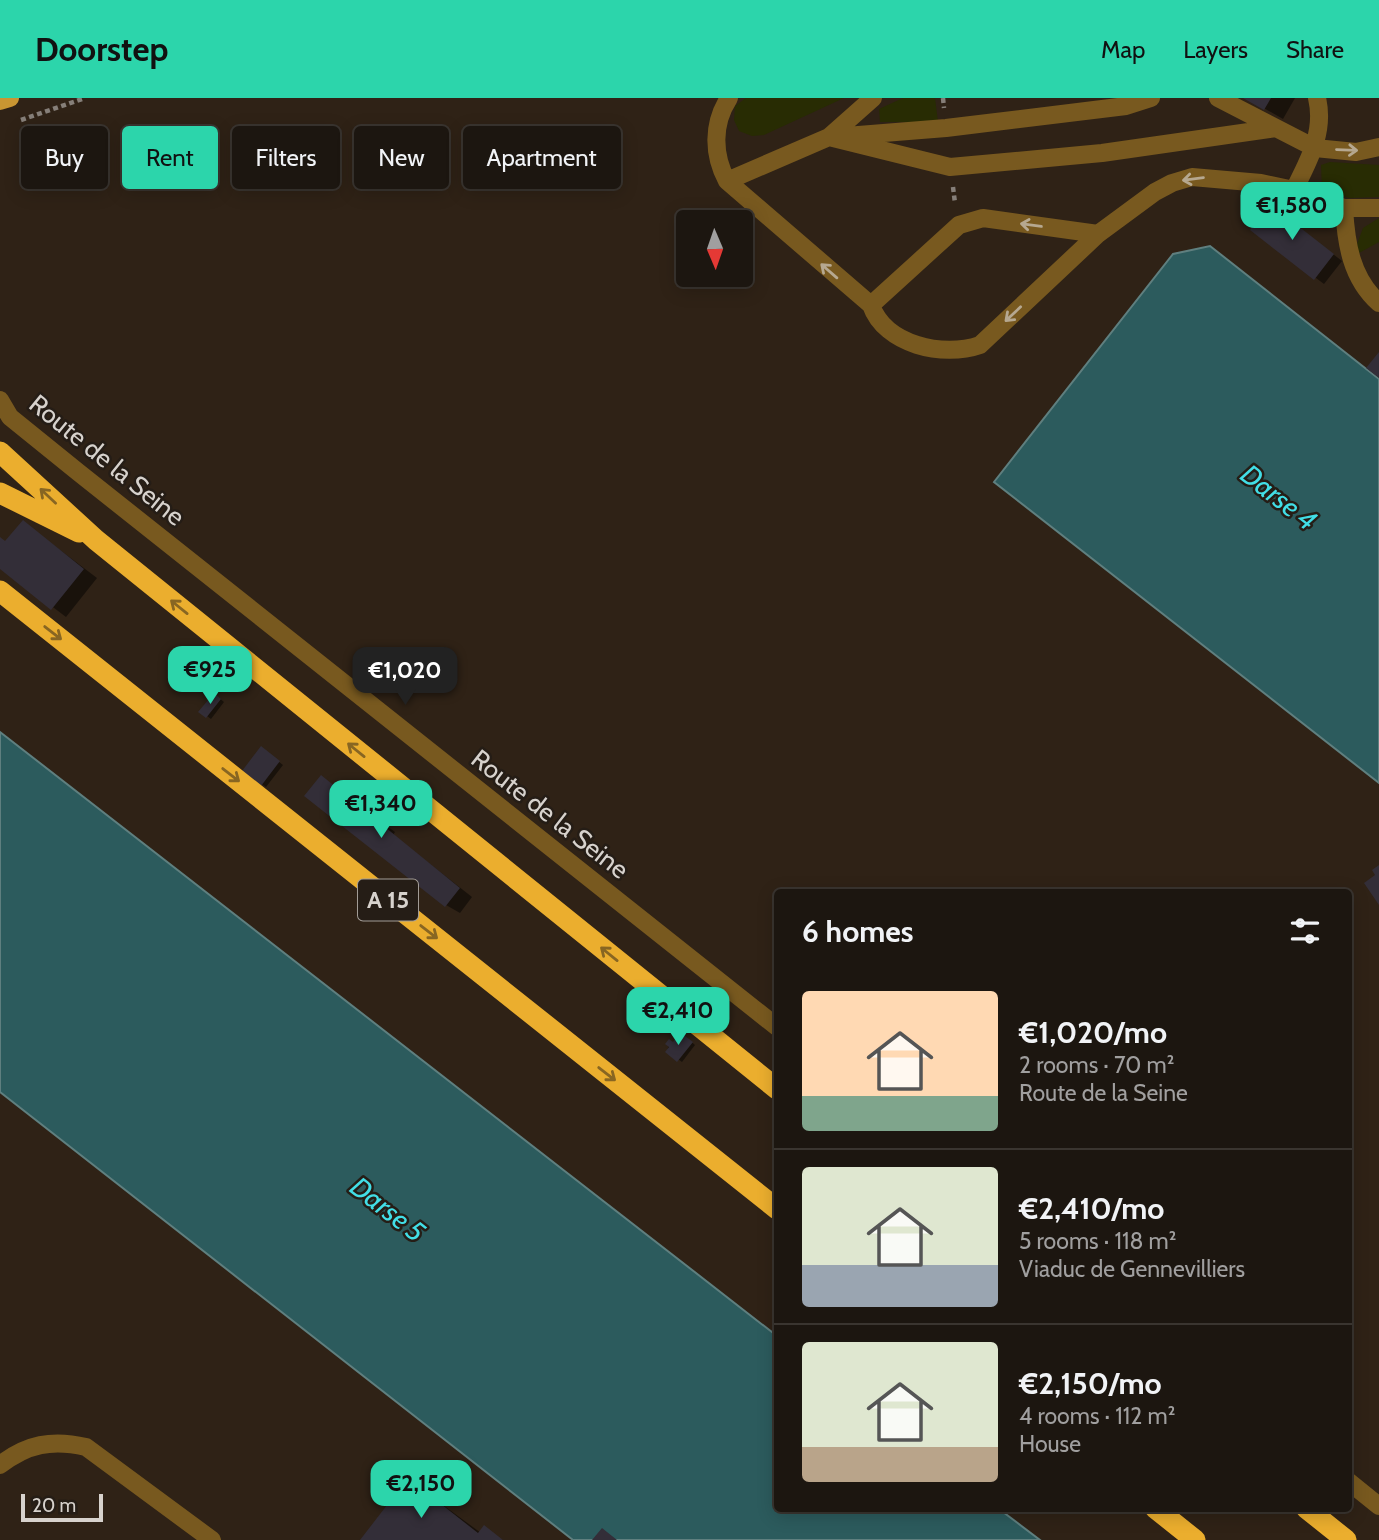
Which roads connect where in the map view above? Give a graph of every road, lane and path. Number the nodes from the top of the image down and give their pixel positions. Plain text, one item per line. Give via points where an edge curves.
1 (10, 98) edge
2 (85, 98) edge
3 (729, 98) edge
4 (873, 98) edge
5 (1152, 98) edge
6 (1218, 98) edge
7 (1317, 98) edge
8 (0, 102) edge
9 (12, 123) dead end
10 (1276, 128) junction
11 (829, 137) junction
12 (1379, 147) edge
13 (1315, 148) junction
14 (727, 181) junction
15 (1294, 190) junction
16 (1344, 208) junction
17 (1379, 208) edge
18 (1098, 234) junction
19 (1379, 303) edge
20 (871, 305) junction
21 (0, 400) edge
22 (5, 418) edge
23 (0, 452) edge
24 (0, 493) edge
25 (96, 540) junction
26 (0, 591) edge
27 (774, 1025) edge
28 (774, 1087) edge
29 (774, 1207) edge
30 (0, 1465) edge
31 (1352, 1484) edge
32 (1379, 1506) edge
33 (1160, 1512) edge
34 (1311, 1512) edge
35 (212, 1540) edge
36 (1195, 1540) edge
37 (1346, 1540) edge

1 - 8 main road
2 - 9 path
3 - 14 street via 716,149
4 - 11 street
5 - 11 street via 1126,106 974,125
6 - 10 street
7 - 13 street via 1320,120
10 - 11 street via 1102,153 950,167
10 - 13 street
11 - 14 street
13 -> 12 street via 1356,152
13 - 15 street
20 -> 14 street
15 - 16 street
15 -> 18 street via 1192,177 1155,192
16 - 17 street
16 - 19 street via 1353,269
18 -> 20 street via 983,218 971,221 959,225
18 -> 20 street via 980,345 963,351 906,340 881,324
21 - 22 street, Route de la Seine
22 - 27 street, Route de la Seine
25 -> 23 highway
24 - 25 highway
28 -> 25 highway
26 -> 29 highway, A 15
30 - 35 street via 18,1451 42,1443 86,1447
31 - 32 street
33 - 36 highway
34 - 37 highway

